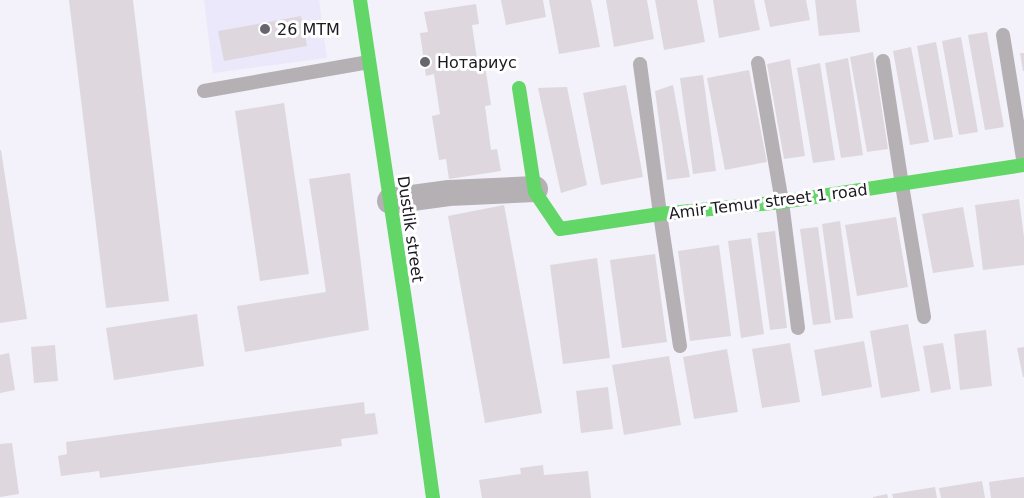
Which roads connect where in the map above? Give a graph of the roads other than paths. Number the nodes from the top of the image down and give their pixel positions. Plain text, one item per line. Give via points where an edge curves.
1 (360, 0) edge
2 (1003, 35) dead end
3 (883, 61) dead end
4 (369, 62) junction
5 (758, 63) dead end
6 (640, 64) dead end
7 (519, 88) dead end
8 (204, 91) dead end
9 (1024, 165) edge
10 (902, 185) junction
11 (535, 189) junction
12 (390, 201) junction
13 (782, 202) junction
14 (660, 214) junction
15 (924, 317) dead end
16 (798, 328) dead end
17 (680, 346) dead end
18 (433, 498) edge

1 - 4 street, Dustlik street
2 - 9 lane
3 - 10 lane
4 - 8 lane
4 - 12 street, Dustlik street
5 - 13 lane
6 - 14 lane
7 - 11 street, Amir Temur street 1 road
9 - 10 street, Amir Temur street 1 road
10 - 13 street, Amir Temur street 1 road
10 - 15 lane
11 - 12 street via 449,193
11 - 14 street, Amir Temur street 1 road via 560,229
12 - 18 street, Dustlik street
13 - 14 street, Amir Temur street 1 road
13 - 16 lane
14 - 17 lane

